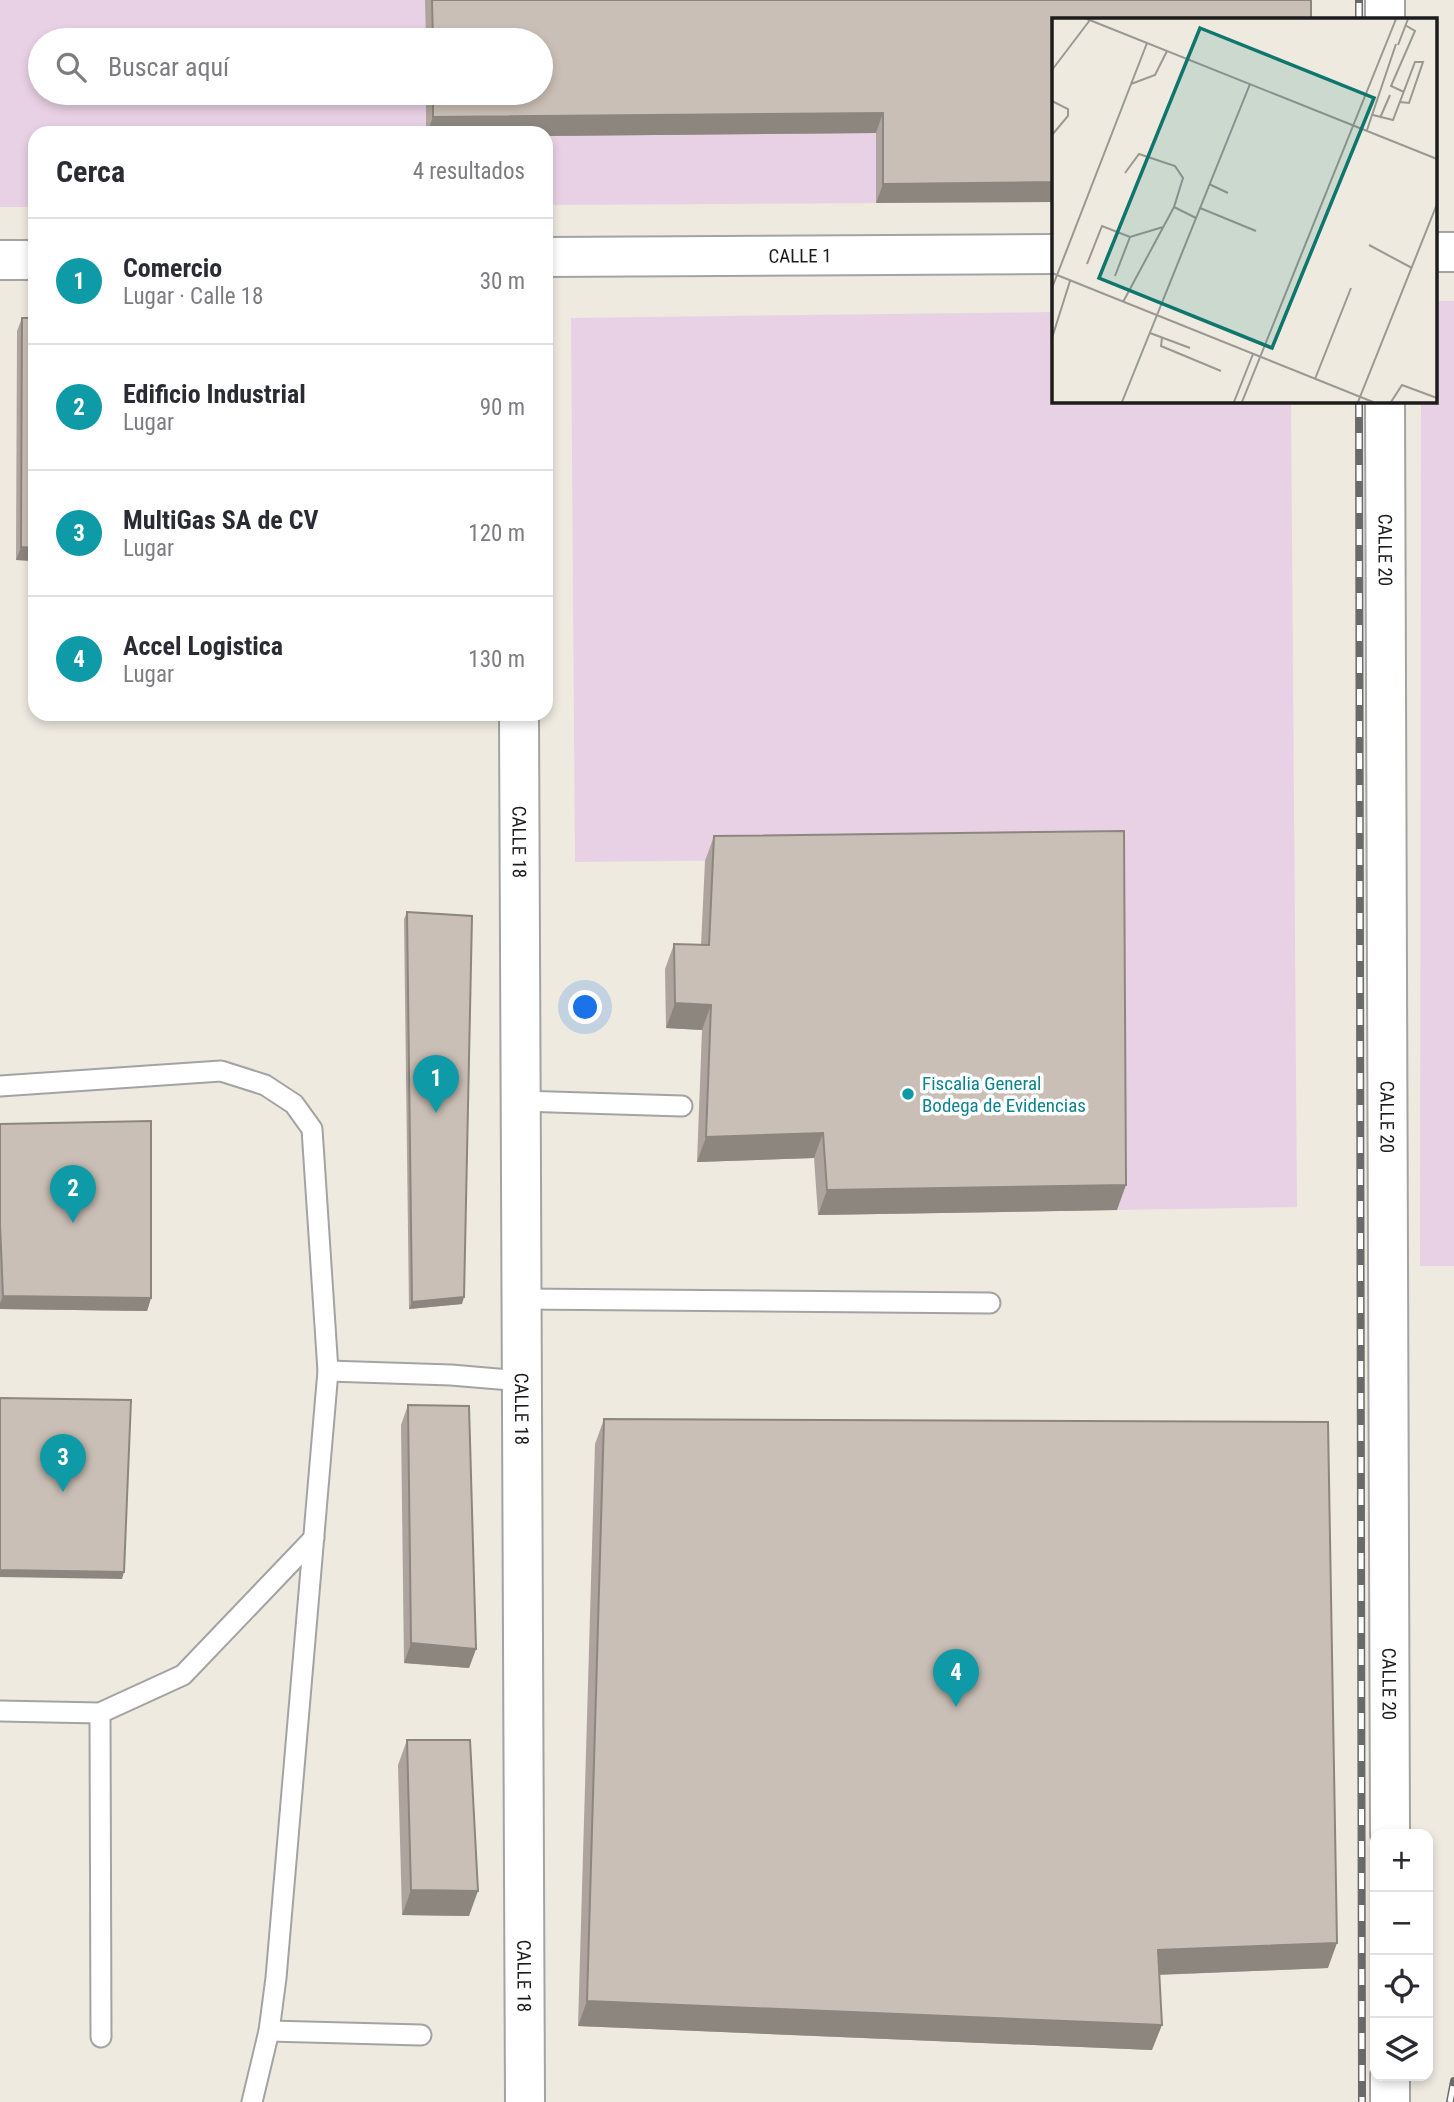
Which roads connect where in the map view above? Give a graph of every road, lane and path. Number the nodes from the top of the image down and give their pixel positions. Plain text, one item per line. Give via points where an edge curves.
1 (1385, 0) edge
2 (1385, 18) edge
3 (1436, 252) edge
4 (1454, 252) edge
5 (1052, 254) edge
6 (553, 257) edge
7 (0, 260) edge
8 (28, 260) edge
9 (1385, 402) edge
10 (519, 721) edge
11 (0, 1086) edge
12 (520, 1101) junction
13 (682, 1106) dead end
14 (522, 1299) junction
15 (990, 1303) dead end
16 (328, 1371) junction
17 (522, 1381) junction
18 (314, 1538) junction
19 (0, 1711) edge
20 (100, 1713) junction
21 (1390, 1829) edge
22 (269, 2031) junction
23 (421, 2035) dead end
24 (101, 2037) dead end
25 (1390, 2081) edge
26 (252, 2102) edge
27 (525, 2102) edge
28 (1390, 2102) edge

1 - 2 street
3 - 4 street
5 - 6 street, CALLE 1
7 - 8 street
9 - 21 street, CALLE 20
10 - 12 street, CALLE 18
11 - 16 lane via 221,1072 265,1085 294,1104 312,1129
12 - 13 lane
12 - 14 street, CALLE 18
14 - 15 lane
14 - 17 street, CALLE 18
16 - 17 lane
16 - 18 lane
17 - 27 street, CALLE 18
18 - 20 lane via 183,1675
18 - 22 lane
19 - 20 lane
20 - 24 lane
22 - 23 lane
22 - 26 lane
25 - 28 street

